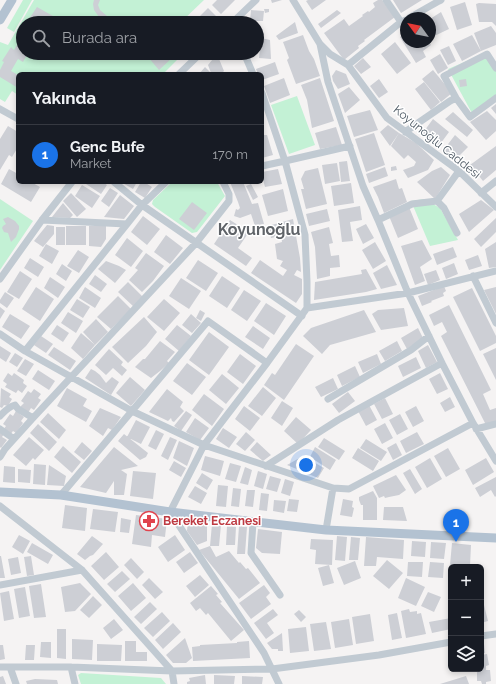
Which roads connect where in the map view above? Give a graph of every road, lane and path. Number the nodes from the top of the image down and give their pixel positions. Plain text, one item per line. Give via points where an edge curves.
1 (7, 0) edge
2 (12, 0) edge
3 (256, 0) edge
4 (293, 0) edge
5 (386, 0) edge
6 (440, 0) edge
7 (0, 11) edge
8 (419, 12) edge
9 (239, 16) edge
10 (400, 16) edge
11 (0, 20) edge
12 (400, 24) edge
13 (320, 44) junction
14 (194, 60) edge
15 (247, 60) edge
16 (348, 65) junction
17 (496, 68) edge
18 (181, 72) edge
19 (252, 72) edge
20 (456, 98) junction
21 (496, 98) edge
22 (264, 99) edge
23 (0, 109) edge
24 (16, 118) edge
25 (405, 132) junction
26 (350, 146) junction
27 (284, 161) junction
28 (264, 166) edge
29 (459, 171) junction
30 (496, 181) edge
31 (70, 184) edge
32 (116, 184) edge
33 (164, 184) edge
34 (224, 184) edge
35 (481, 193) junction
36 (437, 201) junction
37 (142, 205) junction
38 (496, 207) edge
39 (42, 220) junction
40 (378, 220) junction
41 (127, 224) junction
42 (456, 233) dead end
43 (196, 243) junction
44 (496, 271) edge
45 (473, 276) junction
46 (0, 278) edge
47 (408, 293) junction
48 (307, 308) junction
49 (302, 316) junction
50 (496, 324) edge
51 (0, 334) edge
52 (429, 336) junction
53 (25, 351) junction
54 (267, 363) junction
55 (442, 363) junction
56 (70, 377) junction
57 (328, 399) dead end
58 (132, 411) junction
59 (0, 416) edge
60 (32, 418) junction
61 (496, 424) edge
62 (475, 426) junction
63 (0, 428) edge
64 (14, 439) junction
65 (204, 445) junction
66 (0, 457) edge
67 (496, 461) edge
68 (266, 466) junction
69 (333, 488) junction
70 (0, 492) edge
71 (61, 495) junction
72 (0, 506) edge
73 (170, 512) junction
74 (253, 522) junction
75 (326, 530) junction
76 (496, 538) edge
77 (82, 570) junction
78 (0, 585) edge
79 (280, 595) dead end
80 (496, 635) edge
81 (484, 636) edge
82 (448, 643) edge
83 (0, 667) edge
84 (10, 667) junction
85 (71, 667) junction
86 (272, 669) junction
87 (172, 671) junction
88 (16, 684) edge
89 (75, 684) edge
90 (174, 684) edge
91 (279, 684) edge

1 - 7 main road
2 - 11 main road
3 - 9 street
4 - 13 street, Koyunoğlu Caddesi
5 - 10 street
6 - 8 street
12 - 16 street
13 - 16 street, Koyunoğlu Caddesi
13 - 26 street via 328,82
14 - 18 street
15 - 19 street
16 - 25 street, Koyunoğlu Caddesi via 387,118
17 - 20 street via 487,54 444,76
20 - 21 street via 470,117
20 - 25 street
22 - 27 street
23 - 24 street
25 - 29 street, Koyunoğlu Caddesi
26 - 27 street
26 - 40 street via 362,186
27 - 28 street
27 - 48 street via 305,235
29 - 35 street, Koyunoğlu Caddesi
29 - 36 street
30 - 35 street
31 - 39 street
32 - 37 street
33 - 37 street
34 - 43 street via 229,201
35 - 38 street, Koyunoğlu Caddesi
36 - 40 street via 412,204
36 - 42 street via 444,208
37 - 41 street
37 - 43 street
39 - 41 street
39 - 46 street
40 - 47 street
41 - 53 street
43 - 49 street
43 - 56 street
44 - 45 street
45 - 47 street
45 - 50 street
47 - 48 street
47 - 52 street
48 - 49 street
49 - 54 street
51 - 53 street
52 - 55 street
52 - 57 street via 411,350
53 - 56 street
54 - 58 street via 208,321
54 - 65 street
55 - 62 street
55 - 68 street via 338,420
56 - 58 street
56 - 60 street
58 - 65 street
58 - 71 street
59 - 60 street via 7,408 15,405
60 - 64 street
61 - 62 street
62 - 67 street
62 - 69 street via 349,489
63 - 64 street
64 - 66 street
65 - 68 street
65 - 73 street
68 - 69 street
69 - 75 street
70 - 71 main road
71 - 73 main road
72 - 77 street
73 - 74 main road
73 - 86 street via 264,652
74 - 75 main road
74 - 79 street via 251,554
75 - 76 main road
77 - 78 street
77 - 87 street
80 - 81 street
82 - 86 street via 379,655
83 - 84 street
84 - 85 street
84 - 88 street
85 - 87 street
85 - 89 street
86 - 87 street
86 - 91 street
87 - 90 street

